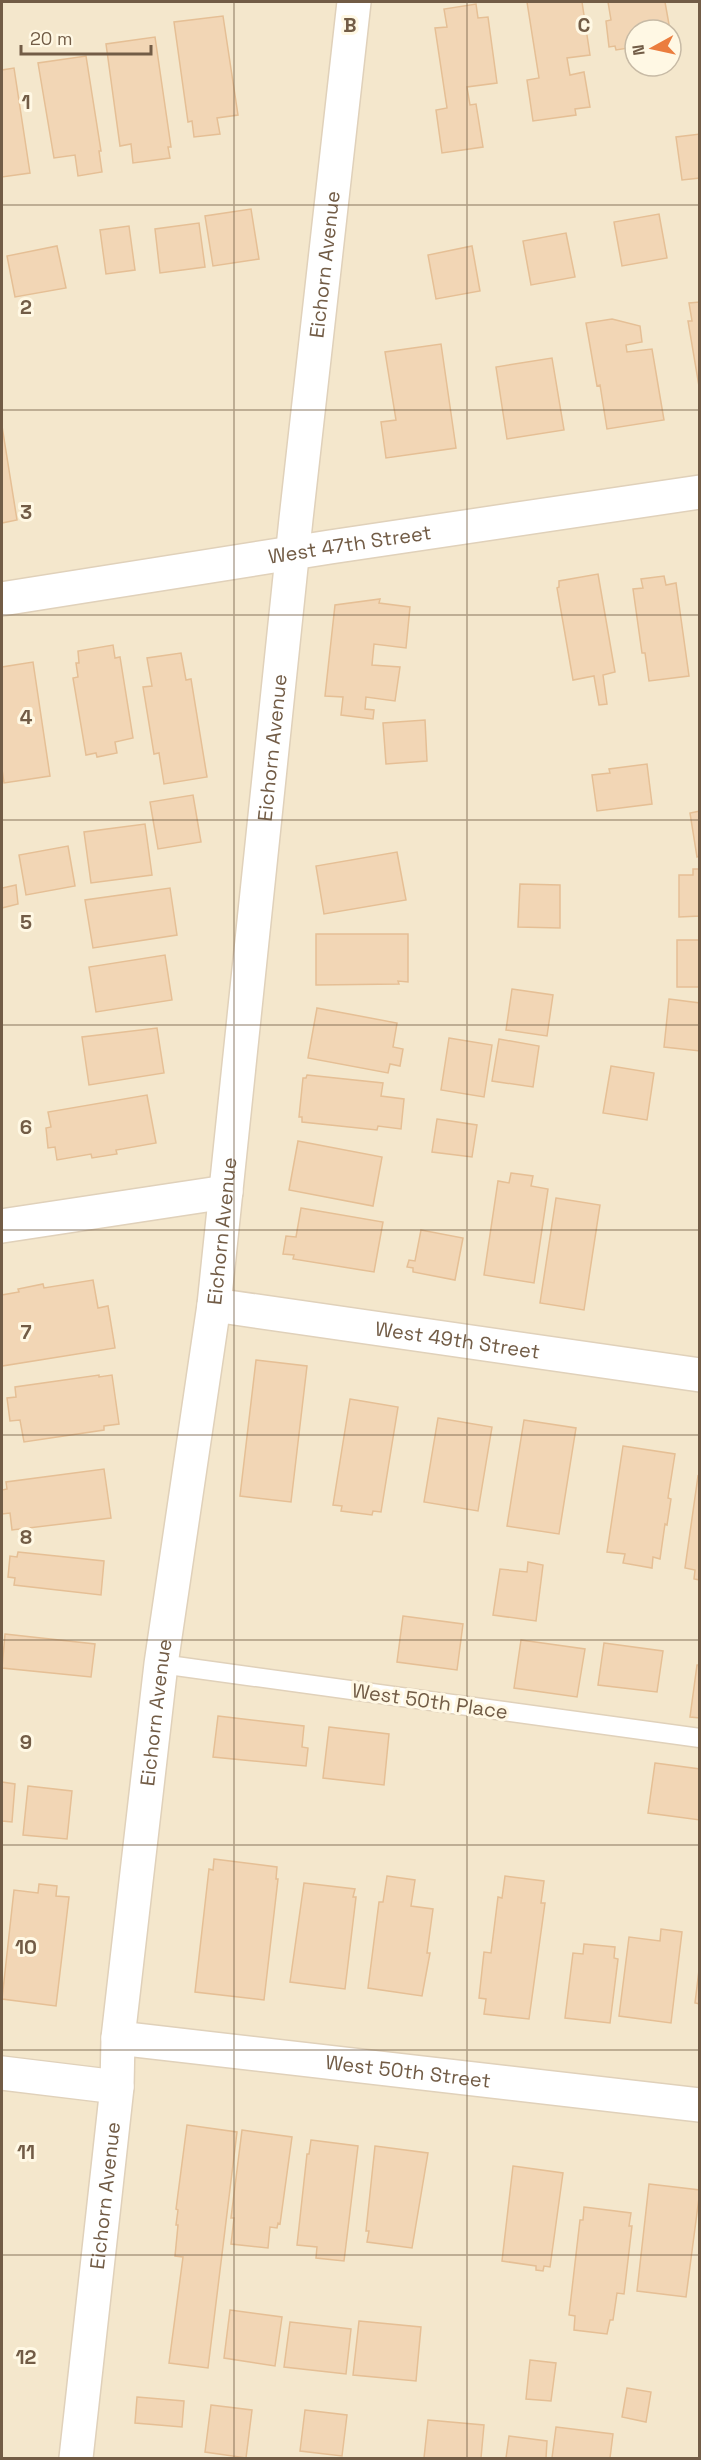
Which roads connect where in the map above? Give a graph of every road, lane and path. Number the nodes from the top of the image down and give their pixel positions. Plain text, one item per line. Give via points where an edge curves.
1 (354, 2) edge
2 (699, 492) edge
3 (293, 552) junction
4 (2, 598) edge
5 (226, 1192) junction
6 (2, 1226) edge
7 (214, 1305) junction
8 (699, 1375) edge
9 (161, 1664) junction
10 (699, 1738) edge
11 (118, 2038) junction
12 (2, 2073) edge
13 (117, 2087) junction
14 (699, 2105) edge
15 (76, 2458) edge

1 - 3 street, Eichorn Avenue
2 - 3 street, West 47th Street
3 - 4 street, West 47th Street
3 - 5 street, Eichorn Avenue
5 - 6 street
5 - 7 street, Eichorn Avenue
7 - 8 street, West 49th Street
7 - 9 street, Eichorn Avenue
9 - 10 lane, West 50th Place
9 - 11 street, Eichorn Avenue
11 - 13 street, Eichorn Avenue
11 - 14 street, West 50th Street
12 - 13 street
13 - 15 street, Eichorn Avenue

